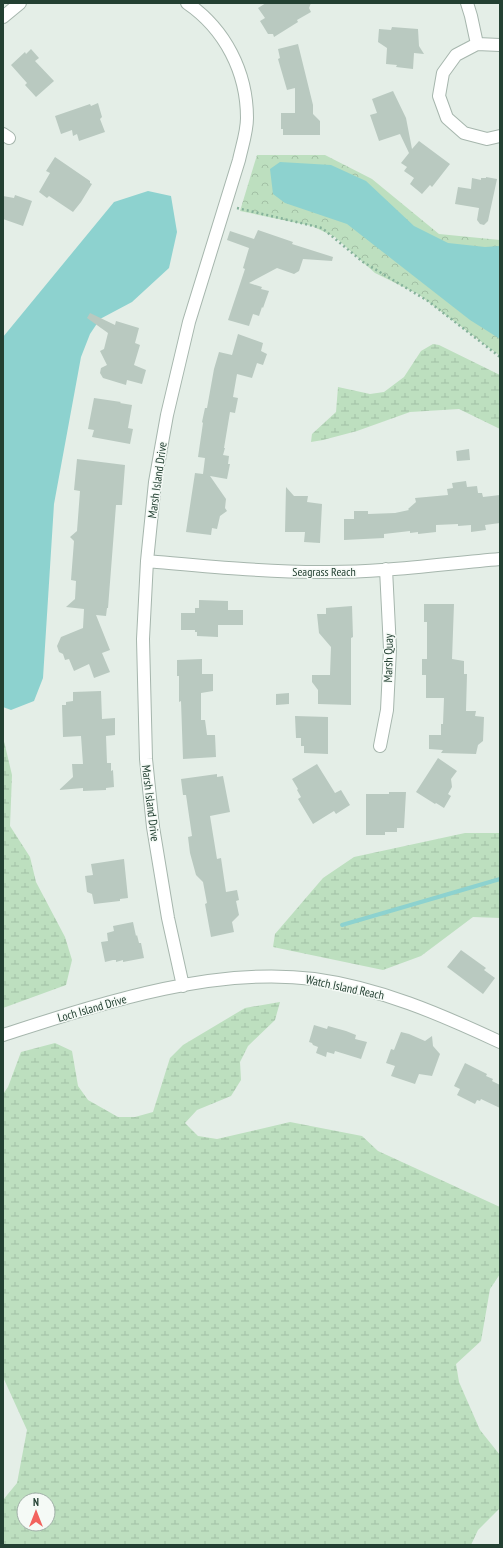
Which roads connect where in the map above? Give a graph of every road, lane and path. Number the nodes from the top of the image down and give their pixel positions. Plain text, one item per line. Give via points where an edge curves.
1 (20, 3) edge
2 (187, 3) edge
3 (467, 3) edge
4 (3, 17) edge
5 (477, 44) junction
6 (500, 45) edge
7 (500, 136) edge
8 (237, 208) dead end
9 (500, 357) edge
10 (500, 559) edge
11 (147, 561) junction
12 (386, 570) junction
13 (380, 746) dead end
14 (183, 986) junction
15 (3, 1035) edge
16 (500, 1042) edge

1 - 4 street
2 - 11 street, Marsh Island Drive via 206,18 230,49 242,79 247,119 239,160 189,322 167,415
3 - 5 street
5 - 6 street
5 - 7 street via 456,54 443,73 440,96 447,118 464,133 487,139
8 - 9 path via 322,228 363,262 428,301
10 - 12 street, Seagrass Reach
11 - 12 street, Seagrass Reach via 272,571
11 - 14 street, Marsh Island Drive via 144,639 146,759 153,827 168,918
12 - 13 street, Marsh Quay via 390,649 387,710
14 - 15 street, Loch Island Drive via 100,1004
14 - 16 street, Watch Island Reach via 220,979 254,977 315,979 374,992 412,1004

